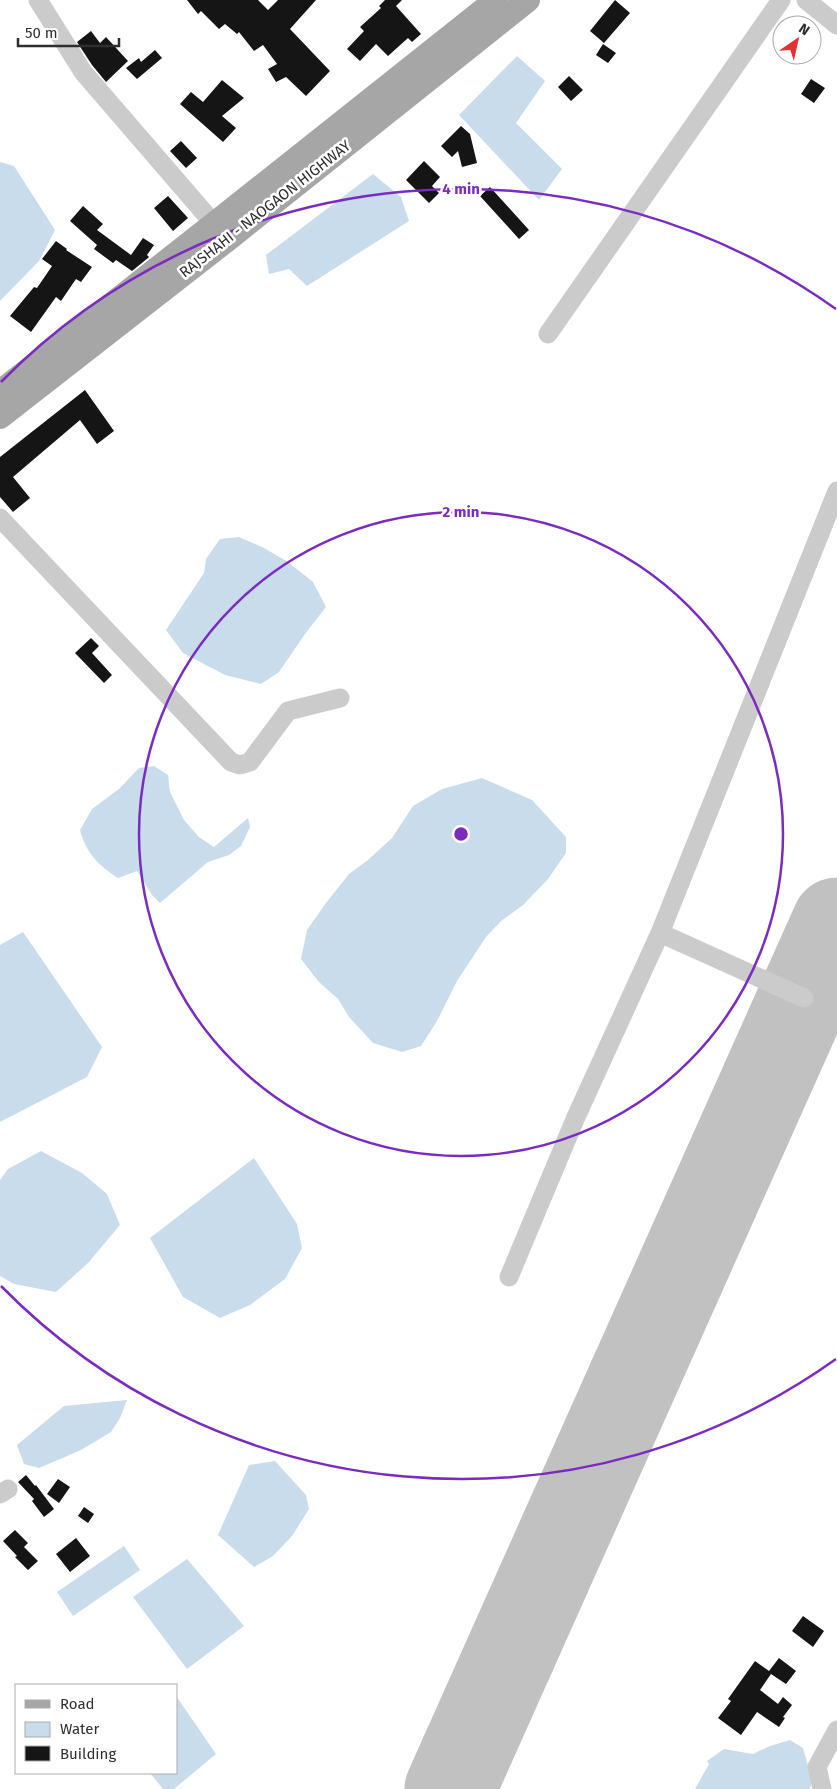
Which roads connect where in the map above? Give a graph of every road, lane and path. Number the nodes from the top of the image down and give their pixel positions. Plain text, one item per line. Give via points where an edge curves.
1 (38, 0) edge
2 (496, 0) edge
3 (528, 0) edge
4 (781, 0) edge
5 (806, 0) edge
6 (837, 25) edge
7 (214, 224) junction
8 (548, 334) dead end
9 (0, 392) edge
10 (0, 418) edge
11 (837, 491) edge
12 (0, 518) edge
13 (340, 698) dead end
14 (660, 933) junction
15 (804, 998) dead end
16 (509, 1277) dead end
17 (837, 1730) edge
18 (822, 1789) edge

1 - 7 street via 83,72
2 - 7 main road, RAJSHAHI - NAOGAON HIGHWAY
3 - 10 main road, RAJSHAHI - NAOGAON HIGHWAY
4 - 8 street
5 - 6 street
7 - 9 main road, RAJSHAHI - NAOGAON HIGHWAY
11 - 14 street
12 - 13 street via 231,762 240,765 250,762 288,711
14 - 15 street
14 - 16 street via 576,1118
17 - 18 street via 816,1767

